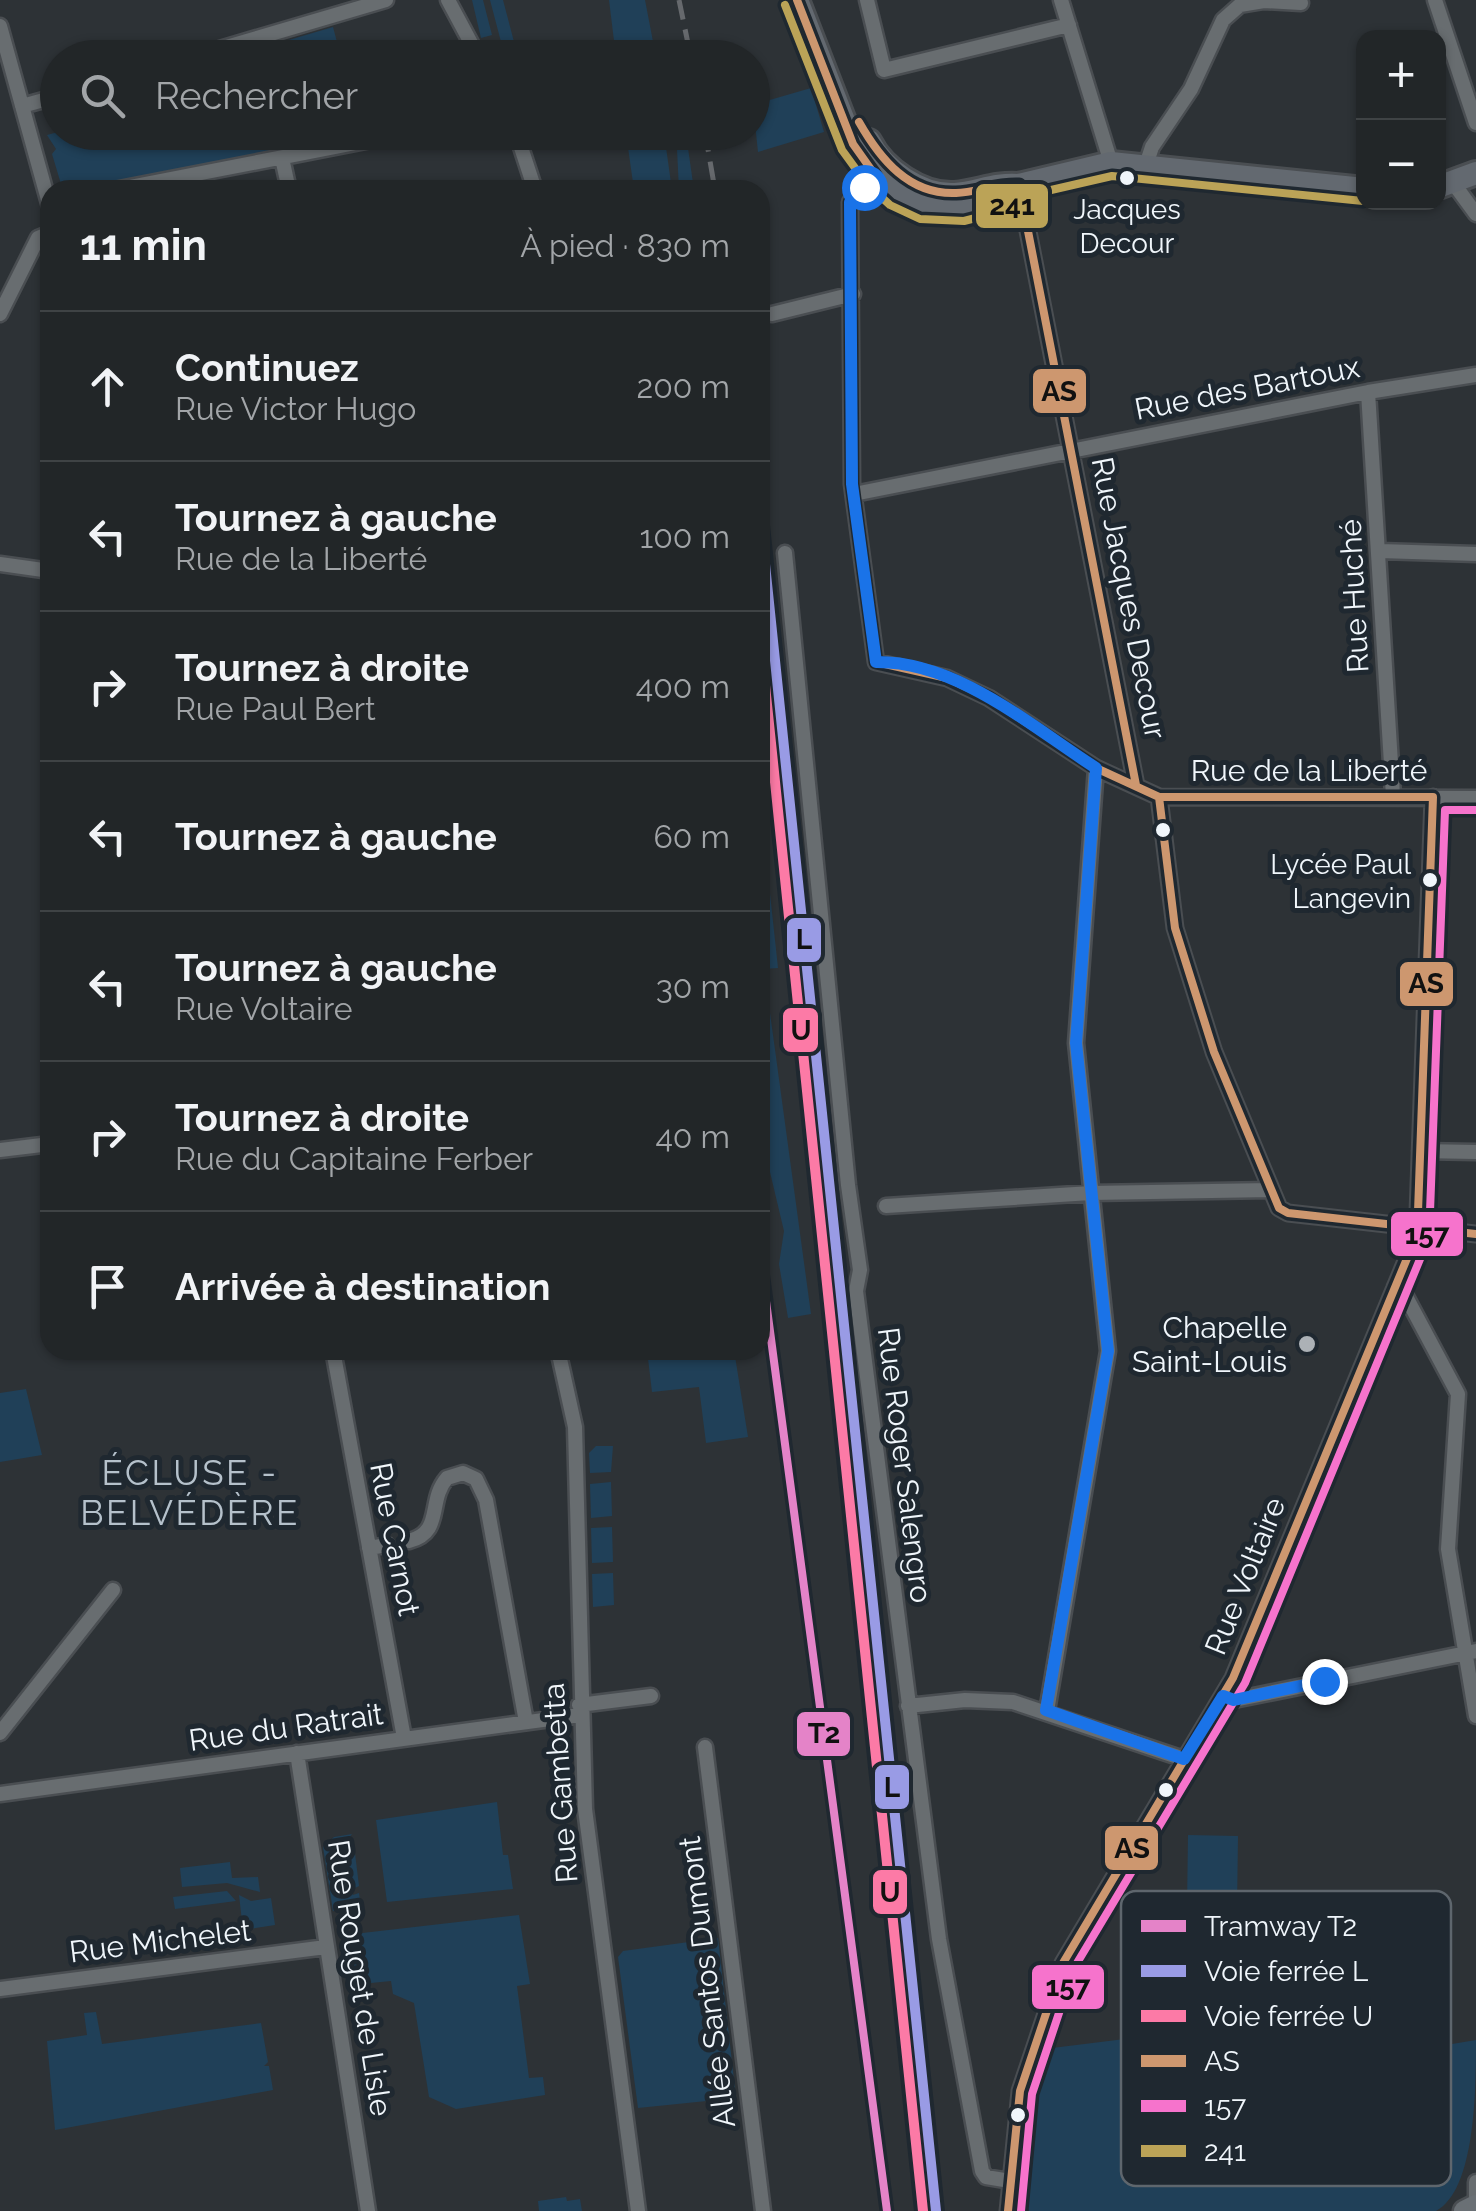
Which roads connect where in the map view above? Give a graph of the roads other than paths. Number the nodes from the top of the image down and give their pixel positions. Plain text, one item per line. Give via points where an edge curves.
1 (386, 0) edge
2 (448, 0) edge
3 (797, 0) edge
4 (810, 0) edge
5 (867, 0) edge
6 (1061, 0) edge
7 (1435, 0) edge
8 (1301, 4) dead end
9 (0, 26) edge
10 (1068, 26) junction
11 (250, 40) edge
12 (469, 40) edge
13 (40, 101) edge
14 (22, 106) junction
15 (1476, 123) edge
16 (322, 150) edge
17 (522, 150) edge
18 (282, 158) junction
19 (1110, 162) junction
20 (1146, 165) junction
21 (1476, 172) edge
22 (875, 175) junction
23 (43, 180) edge
24 (166, 180) edge
25 (288, 180) edge
26 (532, 180) edge
27 (1019, 185) junction
28 (1446, 186) edge
29 (1356, 188) edge
30 (1476, 214) edge
31 (40, 237) edge
32 (853, 294) junction
33 (0, 314) edge
34 (772, 314) dead end
35 (1476, 375) edge
36 (1368, 392) junction
37 (1072, 450) junction
38 (854, 494) junction
39 (1380, 551) junction
40 (785, 553) dead end
41 (1476, 554) edge
42 (0, 564) edge
43 (40, 570) edge
44 (1096, 768) junction
45 (1136, 786) junction
46 (1159, 796) junction
47 (1393, 796) junction
48 (1433, 797) junction
49 (1476, 798) edge
50 (40, 1145) edge
51 (0, 1150) edge
52 (1420, 1151) junction
53 (1476, 1152) edge
54 (1271, 1190) junction
55 (1092, 1193) junction
56 (886, 1206) dead end
57 (1417, 1228) junction
58 (1476, 1234) edge
59 (1395, 1287) junction
60 (335, 1360) edge
61 (560, 1360) edge
62 (408, 1541) dead end
63 (388, 1544) dead end
64 (369, 1548) junction
65 (113, 1590) dead end
66 (1470, 1651) edge
67 (651, 1696) dead end
68 (1223, 1696) junction
69 (908, 1706) junction
70 (579, 1710) junction
71 (1046, 1710) junction
72 (1476, 1716) edge
73 (526, 1722) junction
74 (0, 1733) edge
75 (404, 1738) junction
76 (705, 1747) dead end
77 (296, 1753) junction
78 (1184, 1759) junction
79 (0, 1794) edge
80 (326, 1947) junction
81 (0, 1990) edge
82 (1010, 2180) junction
83 (1476, 2182) edge
84 (1476, 2205) edge
85 (368, 2211) edge
86 (638, 2211) edge
87 (762, 2211) edge
88 (1008, 2211) edge
89 (1464, 2211) edge

1 - 11 street
2 - 12 street
3 - 22 main road via 853,144
4 - 27 main road via 859,122 891,168 924,188 953,194
5 - 10 street via 884,70
6 - 10 street
7 - 15 street
8 - 20 street via 1240,5 1223,20
9 - 14 street
10 - 19 street
13 - 14 street
14 - 23 street
16 - 18 street
17 - 26 street
18 - 24 street
18 - 25 street
19 - 20 main road
19 - 27 main road
20 - 29 main road
21 - 28 main road
22 - 27 main road via 898,196 938,211 1002,198
22 - 32 street via 850,202
27 - 37 street, Rue Jacques Decour
28 - 30 street
31 - 33 street
32 - 34 street
32 - 38 street
35 - 36 street, Rue des Bartoux
36 - 37 street, Rue des Bartoux
36 - 39 street, Rue Huché
37 - 38 street, Rue des Bartoux
37 - 45 street, Rue Jacques Decour
38 - 44 street, Rue de la Liberté via 876,662 946,678 989,698
39 - 41 street
39 - 47 street, Rue Huché
40 - 69 street, Rue Roger Salengro via 858,1243 856,1291
42 - 43 street
44 - 45 street, Rue de la Liberté
44 - 55 street via 1076,1043
45 - 46 street, Rue de la Liberté
46 - 47 street, Rue de la Liberté
46 - 54 street via 1175,928 1214,1052
47 - 48 street, Rue de la Liberté
48 - 49 street, Rue de la Liberté
48 - 52 street, Rue Voltaire
50 - 51 street
52 - 53 street
52 - 57 street, Rue Voltaire
54 - 55 street
54 - 57 street via 1288,1213
55 - 56 street
55 - 71 street via 1108,1351
57 - 58 street
57 - 59 street, Rue Voltaire
59 - 66 street via 1403,1290 1458,1394 1448,1549
59 - 68 street, Rue Voltaire
60 - 64 street, Rue Carnot
61 - 70 street, Rue Gambetta via 575,1426
62 - 73 street via 432,1528 446,1478 462,1473 476,1480 486,1500
63 - 64 street
64 - 75 street, Rue Carnot
65 - 74 street
66 - 68 street via 1234,1700
66 - 72 street
67 - 70 street, Rue du Ratrait
68 - 78 street, Rue Voltaire
69 - 71 street via 993,1699
69 - 82 street, Rue Roger Salengro via 939,1939 982,2172
70 - 73 street, Rue du Ratrait
70 - 86 street, Rue Gambetta via 585,1810
71 - 78 street
73 - 75 street, Rue du Ratrait
75 - 77 street, Rue du Ratrait
76 - 87 street, Allée Santos Dumont
77 - 79 street, Rue du Ratrait
77 - 80 street, Rue Rouget de Lisle
78 - 82 street, Rue Voltaire via 1063,1963 1020,2091
80 - 81 street, Rue Michelet
80 - 85 street, Rue Rouget de Lisle
82 - 88 street, Rue Voltaire
83 - 84 street
84 - 89 street

